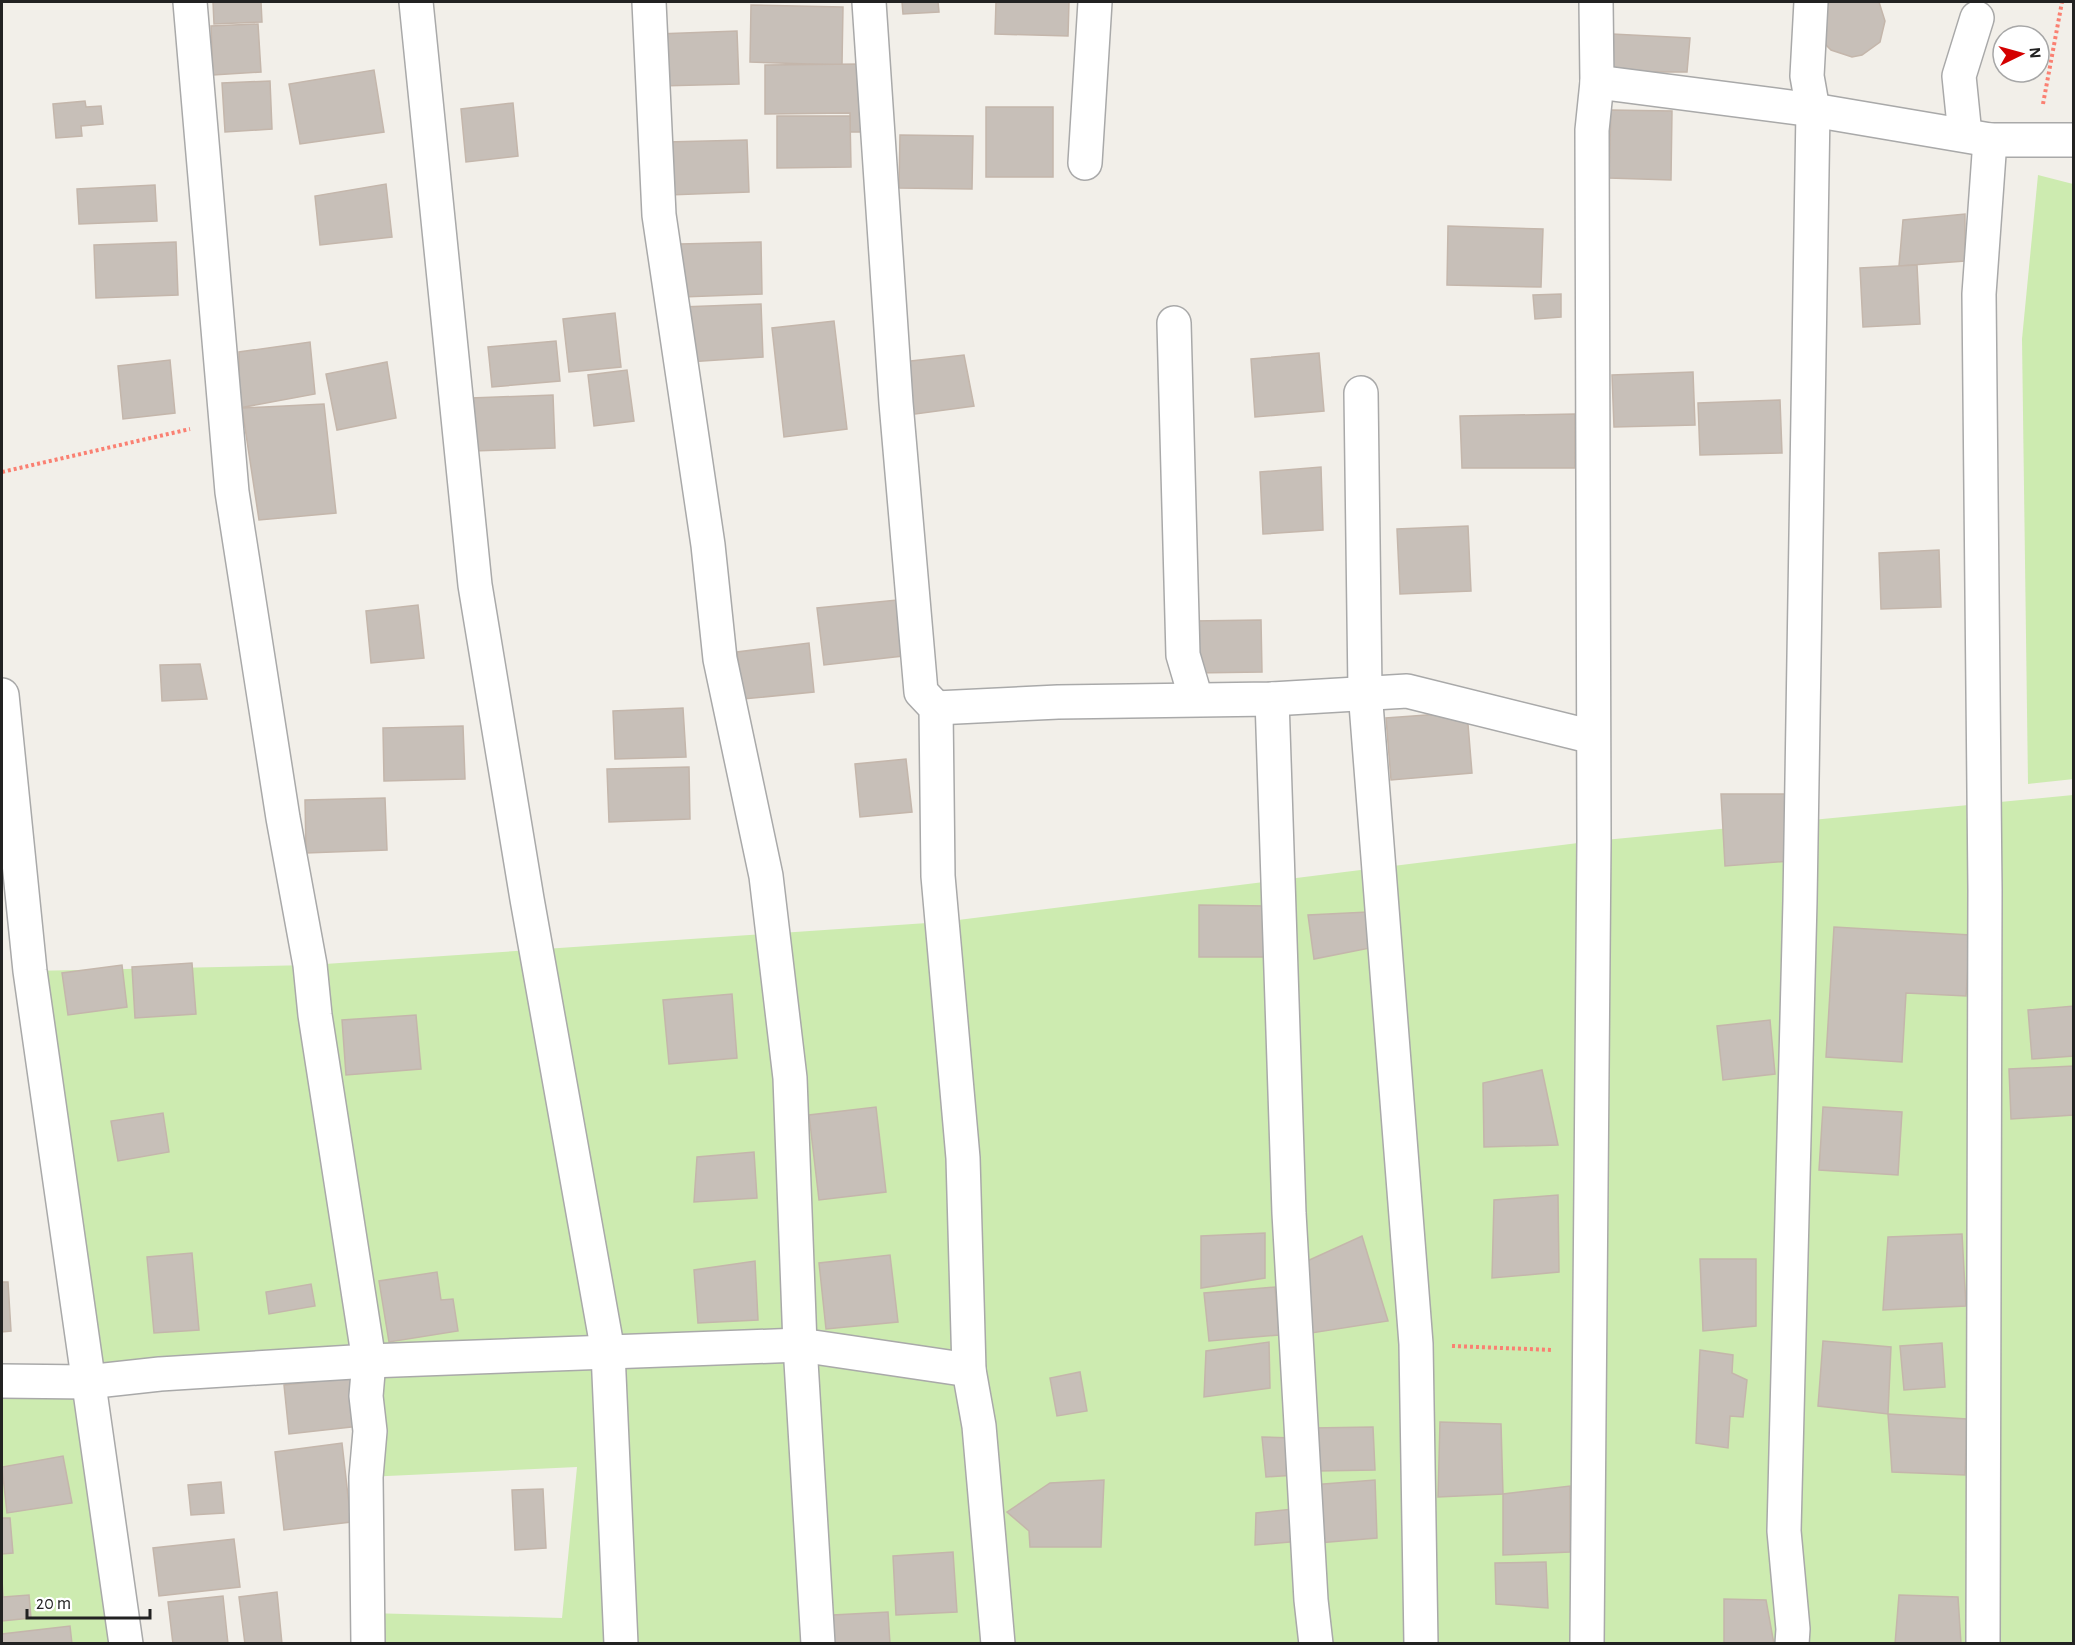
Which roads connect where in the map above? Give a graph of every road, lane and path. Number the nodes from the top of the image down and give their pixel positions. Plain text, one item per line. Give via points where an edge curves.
1 (190, 2) edge
2 (416, 2) edge
3 (649, 2) edge
4 (869, 2) edge
5 (1095, 2) edge
6 (1596, 2) edge
7 (1811, 2) edge
8 (2062, 2) edge
9 (1977, 18) dead end
10 (1597, 82) junction
11 (1812, 110) junction
12 (1978, 137) junction
13 (2036, 138) junction
14 (2073, 140) edge
15 (1085, 164) dead end
16 (1174, 323) dead end
17 (1361, 393) dead end
18 (225, 418) junction
19 (2, 472) edge
20 (1365, 692) junction
21 (2, 695) edge
22 (1196, 699) junction
23 (1272, 699) junction
24 (936, 708) junction
25 (1593, 737) junction
26 (1416, 1344) junction
27 (800, 1345) junction
28 (1590, 1351) junction
29 (608, 1352) junction
30 (369, 1361) junction
31 (969, 1370) junction
32 (2, 1381) edge
33 (87, 1382) junction
34 (126, 1644) edge
35 (368, 1644) edge
36 (621, 1644) edge
37 (818, 1644) edge
38 (998, 1644) edge
39 (1316, 1644) edge
40 (1421, 1644) edge
41 (1587, 1644) edge
42 (1792, 1644) edge
43 (1983, 1644) edge

1 - 18 street
2 - 29 street via 475,585
3 - 27 street via 659,216 708,545 720,659 766,876 790,1078
4 - 24 street via 895,391 921,692
5 - 15 street
6 - 10 street
7 - 11 street via 1808,76
8 - 13 path
9 - 12 street via 1959,76
10 - 11 street
10 - 25 street via 1592,129
11 - 12 street
11 - 42 street via 1800,901 1784,1531
12 - 13 street
12 - 43 street via 1985,890
13 - 14 street
16 - 22 street via 1183,655
17 - 20 street
18 - 19 path via 178,433
18 - 30 street via 232,492 310,965
20 - 23 street
20 - 25 street via 1407,691
20 - 26 street
21 - 33 street via 30,971
22 - 23 street
22 - 24 street
23 - 39 street via 1288,1213
24 - 31 street via 938,876 963,1158
25 - 28 street
26 - 28 path
26 - 40 street
27 - 29 street
27 - 31 street
27 - 37 street
28 - 41 street
29 - 30 street
29 - 36 street
30 - 33 street
30 - 35 street
31 - 38 street via 979,1426
32 - 33 street
33 - 34 street

